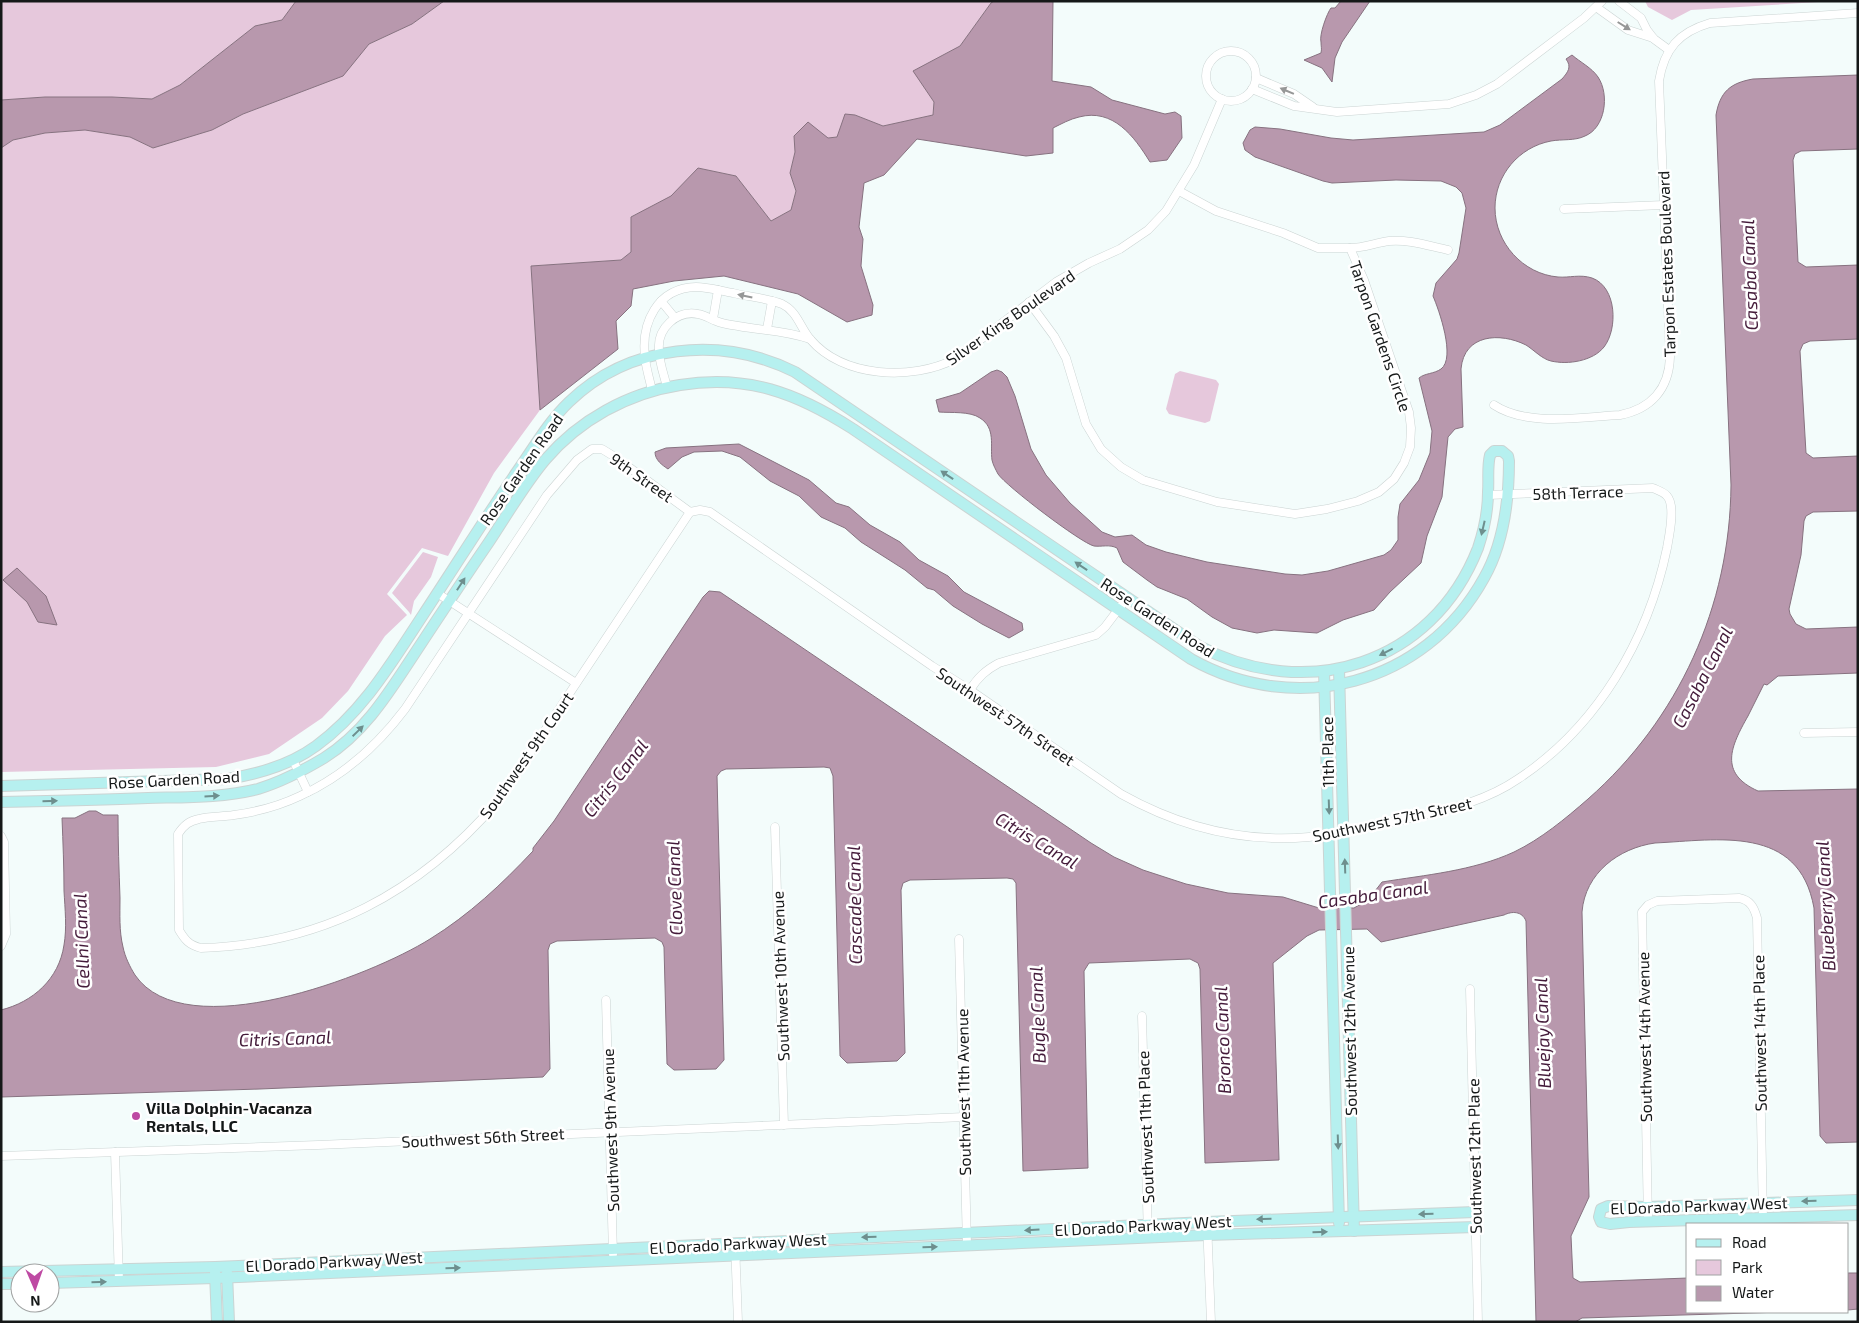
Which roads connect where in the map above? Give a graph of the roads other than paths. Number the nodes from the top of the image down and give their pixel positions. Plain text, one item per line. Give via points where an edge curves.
1 (1619, 1) edge
2 (1599, 4) edge
3 (1858, 13) edge
4 (1654, 39) junction
5 (1669, 50) junction
6 (1256, 78) junction
7 (1252, 90) junction
8 (1222, 99) junction
9 (1315, 108) junction
10 (1179, 191) junction
11 (1664, 205) junction
12 (1564, 209) dead end
13 (1350, 248) junction
14 (1448, 250) dead end
15 (718, 290) junction
16 (661, 300) junction
17 (772, 301) junction
18 (1029, 302) junction
19 (675, 318) junction
20 (713, 320) junction
21 (767, 329) junction
22 (810, 339) junction
23 (659, 354) junction
24 (645, 358) junction
25 (667, 387) junction
26 (652, 391) junction
27 (1494, 406) dead end
28 (1508, 494) junction
29 (1488, 495) junction
30 (1667, 495) joint
31 (690, 512) junction
32 (438, 593) junction
33 (1127, 598) junction
34 (450, 601) junction
35 (1119, 610) junction
36 (469, 613) junction
37 (1339, 669) junction
38 (1324, 671) junction
39 (576, 684) junction
40 (1340, 684) junction
41 (1325, 687) junction
42 (970, 690) junction
43 (1858, 732) edge
44 (1804, 733) dead end
45 (293, 760) junction
46 (299, 772) junction
47 (1, 786) edge
48 (308, 792) junction
49 (1, 802) edge
50 (776, 828) dead end
51 (1345, 831) junction
52 (1330, 834) junction
53 (1, 836) edge
54 (1698, 899) joint
55 (959, 938) dead end
56 (1, 946) edge
57 (1470, 990) dead end
58 (606, 1000) dead end
59 (1142, 1016) dead end
60 (964, 1117) junction
61 (784, 1124) junction
62 (609, 1132) junction
63 (115, 1152) junction
64 (1, 1156) edge
65 (1858, 1200) edge
66 (1763, 1203) junction
67 (1648, 1207) junction
68 (1475, 1212) junction
69 (1858, 1215) edge
70 (1353, 1216) junction
71 (1339, 1217) junction
72 (1763, 1218) junction
73 (1648, 1221) junction
74 (1207, 1222) junction
75 (1148, 1224) junction
76 (1476, 1227) junction
77 (1340, 1231) junction
78 (1354, 1231) junction
79 (967, 1234) junction
80 (1207, 1235) junction
81 (1148, 1238) junction
82 (734, 1243) junction
83 (967, 1245) junction
84 (613, 1249) junction
85 (736, 1255) junction
86 (614, 1261) junction
87 (227, 1266) junction
88 (215, 1267) junction
89 (118, 1269) junction
90 (1, 1272) edge
91 (228, 1277) junction
92 (215, 1278) junction
93 (119, 1281) junction
94 (60, 1283) edge
95 (217, 1322) edge
96 (229, 1322) edge
97 (738, 1322) edge
98 (1211, 1322) edge
99 (1478, 1322) edge

1 - 4 street via 1641,18
2 -> 4 street via 1628,30
2 - 9 street via 1496,84 1462,100 1435,106 1349,112
3 - 5 street, Tarpon Estates Boulevard via 1710,23 1690,30
4 - 5 street
5 - 11 street, Tarpon Estates Boulevard via 1659,81
6 - 7 street
6 - 8 street via 1253,64 1242,53 1227,51 1220,54 1209,64 1206,78 1211,91
9 -> 6 street via 1294,94
7 - 8 street via 1239,100
7 - 9 street via 1294,106
8 - 10 street, Silver King Boulevard via 1194,165
10 - 13 street, Tarpon Gardens Circle via 1216,211 1318,248
10 - 18 street, Silver King Boulevard via 1148,230 1120,249 1089,262
11 - 12 street
11 - 27 street, Tarpon Estates Boulevard via 1670,365 1659,392 1640,410 1620,415 1530,418 1511,415
13 - 14 street, Tarpon Gardens Circle via 1404,241
13 - 18 street, Tarpon Gardens Circle via 1367,288 1408,412 1410,448 1394,479 1379,492 1327,509 1295,514 1217,502 1143,480 1121,467 1101,449 1086,424 1066,358
15 - 16 street, Silver King Boulevard via 684,289
17 -> 15 street, Silver King Boulevard
15 - 20 street
16 - 19 street
16 - 24 street via 647,323
17 - 21 street
17 - 22 street, Silver King Boulevard via 793,312
18 - 22 street, Silver King Boulevard via 955,359 915,372 884,373 857,367 833,357
19 - 20 street, Silver King Boulevard via 689,313
19 - 23 street via 664,329
20 - 21 street, Silver King Boulevard
21 - 22 street, Silver King Boulevard
23 - 24 street, Rose Garden Road
23 - 25 street
33 -> 23 street, Rose Garden Road via 795,372 764,358 731,351 698,349
24 - 26 street
24 - 32 street, Rose Garden Road via 595,381 557,414
25 - 26 street, Rose Garden Road
25 - 35 street, Rose Garden Road via 711,382 746,384 780,391 814,405
34 -> 26 street, Rose Garden Road via 535,472 557,447 582,425 608,409
28 - 29 street, 58th Terrace
28 - 29 street, Rose Garden Road via 1509,461 1505,453 1498,450 1489,459
28 - 30 street, 58th Terrace via 1653,488
28 - 40 street, Rose Garden Road via 1503,528 1490,566 1472,598 1451,623 1424,648 1401,662 1373,676
29 -> 37 street, Rose Garden Road via 1478,548 1461,582 1443,607 1396,646 1366,661
30 - 51 street, Southwest 57th Street via 1671,505 1668,540 1643,626 1622,668 1569,736 1537,766 1491,795 1453,809
31 - 36 street, 9th Street via 615,457 602,449 592,449 576,460 546,495
31 - 39 street, Southwest 9th Court
31 - 42 street, Southwest 57th Street via 710,512
32 - 34 street
32 - 45 street, Rose Garden Road via 362,703 318,745
33 - 35 street
33 - 38 street, Rose Garden Road via 1199,646 1232,662 1280,672
34 - 36 street
46 -> 34 street, Rose Garden Road via 336,750 372,716
35 - 41 street, Rose Garden Road via 1191,659 1226,676 1281,688
35 - 42 street via 1096,635 999,663 977,678
36 - 39 street
36 - 48 street via 405,709 380,739 337,775
37 - 38 street, Rose Garden Road
37 - 40 street, 11th Place
38 - 41 street, 11th Place
39 - 48 street, Southwest 9th Court via 488,812 450,851 399,889 356,912 298,934 259,942 201,948 192,946 179,930 178,834 184,825 200,818 259,810
40 - 41 street, Rose Garden Road
40 - 51 street, 11th Place
41 -> 52 street, 11th Place
42 - 52 street, Southwest 57th Street via 1120,794 1163,815 1207,830 1254,837 1277,839
43 - 44 street
45 - 46 street
45 - 47 street, Rose Garden Road via 255,774 213,781
46 - 48 street
49 -> 46 street, Rose Garden Road via 220,796 259,788
50 - 61 street, Southwest 10th Avenue
51 - 52 street, Southwest 57th Street
70 -> 51 street, Southwest 12th Avenue
52 -> 71 street, Southwest 12th Avenue
53 - 56 street via 4,842 6,934
54 - 66 street, Southwest 14th Place via 1745,899 1752,905 1757,918
54 - 67 street, Southwest 14th Avenue via 1657,901 1645,908 1641,917
55 - 60 street, Southwest 11th Avenue
57 - 68 street, Southwest 12th Place
58 - 62 street, Southwest 9th Avenue
59 - 75 street, Southwest 11th Place
60 - 61 street, Southwest 56th Street
60 - 79 street, Southwest 11th Avenue
61 - 62 street, Southwest 56th Street
62 - 63 street, Southwest 56th Street
62 - 84 street, Southwest 9th Avenue
63 - 64 street, Southwest 56th Street
63 - 89 street
65 -> 66 street, El Dorado Parkway West
66 - 67 street, El Dorado Parkway West
66 - 72 street, Southwest 14th Place
67 - 73 street, Southwest 14th Avenue
67 - 73 street, El Dorado Parkway West via 1608,1206 1601,1209 1599,1217 1606,1224
68 -> 70 street, El Dorado Parkway West
68 - 76 street, Southwest 12th Place
69 - 72 street, El Dorado Parkway West
70 - 71 street, El Dorado Parkway West
70 - 78 street, Southwest 12th Avenue
71 -> 74 street, El Dorado Parkway West
71 - 77 street, Southwest 12th Avenue
72 - 73 street, El Dorado Parkway West
74 - 75 street, El Dorado Parkway West
74 - 80 street
75 -> 79 street, El Dorado Parkway West
75 - 81 street, Southwest 11th Place
76 - 78 street, El Dorado Parkway West
76 - 99 street, Southwest 12th Place
77 - 78 street, El Dorado Parkway West
80 -> 77 street, El Dorado Parkway West
79 -> 82 street, El Dorado Parkway West
79 - 83 street, Southwest 11th Avenue
80 - 81 street, El Dorado Parkway West
80 - 98 street
81 - 83 street, El Dorado Parkway West
82 - 84 street, El Dorado Parkway West
82 - 85 street
85 -> 83 street, El Dorado Parkway West
84 - 86 street, Southwest 9th Avenue
84 - 87 street, El Dorado Parkway West
85 - 86 street, El Dorado Parkway West
85 - 97 street
91 -> 86 street, El Dorado Parkway West
87 - 88 street, El Dorado Parkway West
87 - 91 street
88 - 89 street, El Dorado Parkway West
88 - 92 street
89 - 90 street, El Dorado Parkway West
89 - 93 street
91 - 92 street, El Dorado Parkway West
91 - 96 street
92 - 93 street, El Dorado Parkway West
92 - 95 street
94 -> 93 street, El Dorado Parkway West

